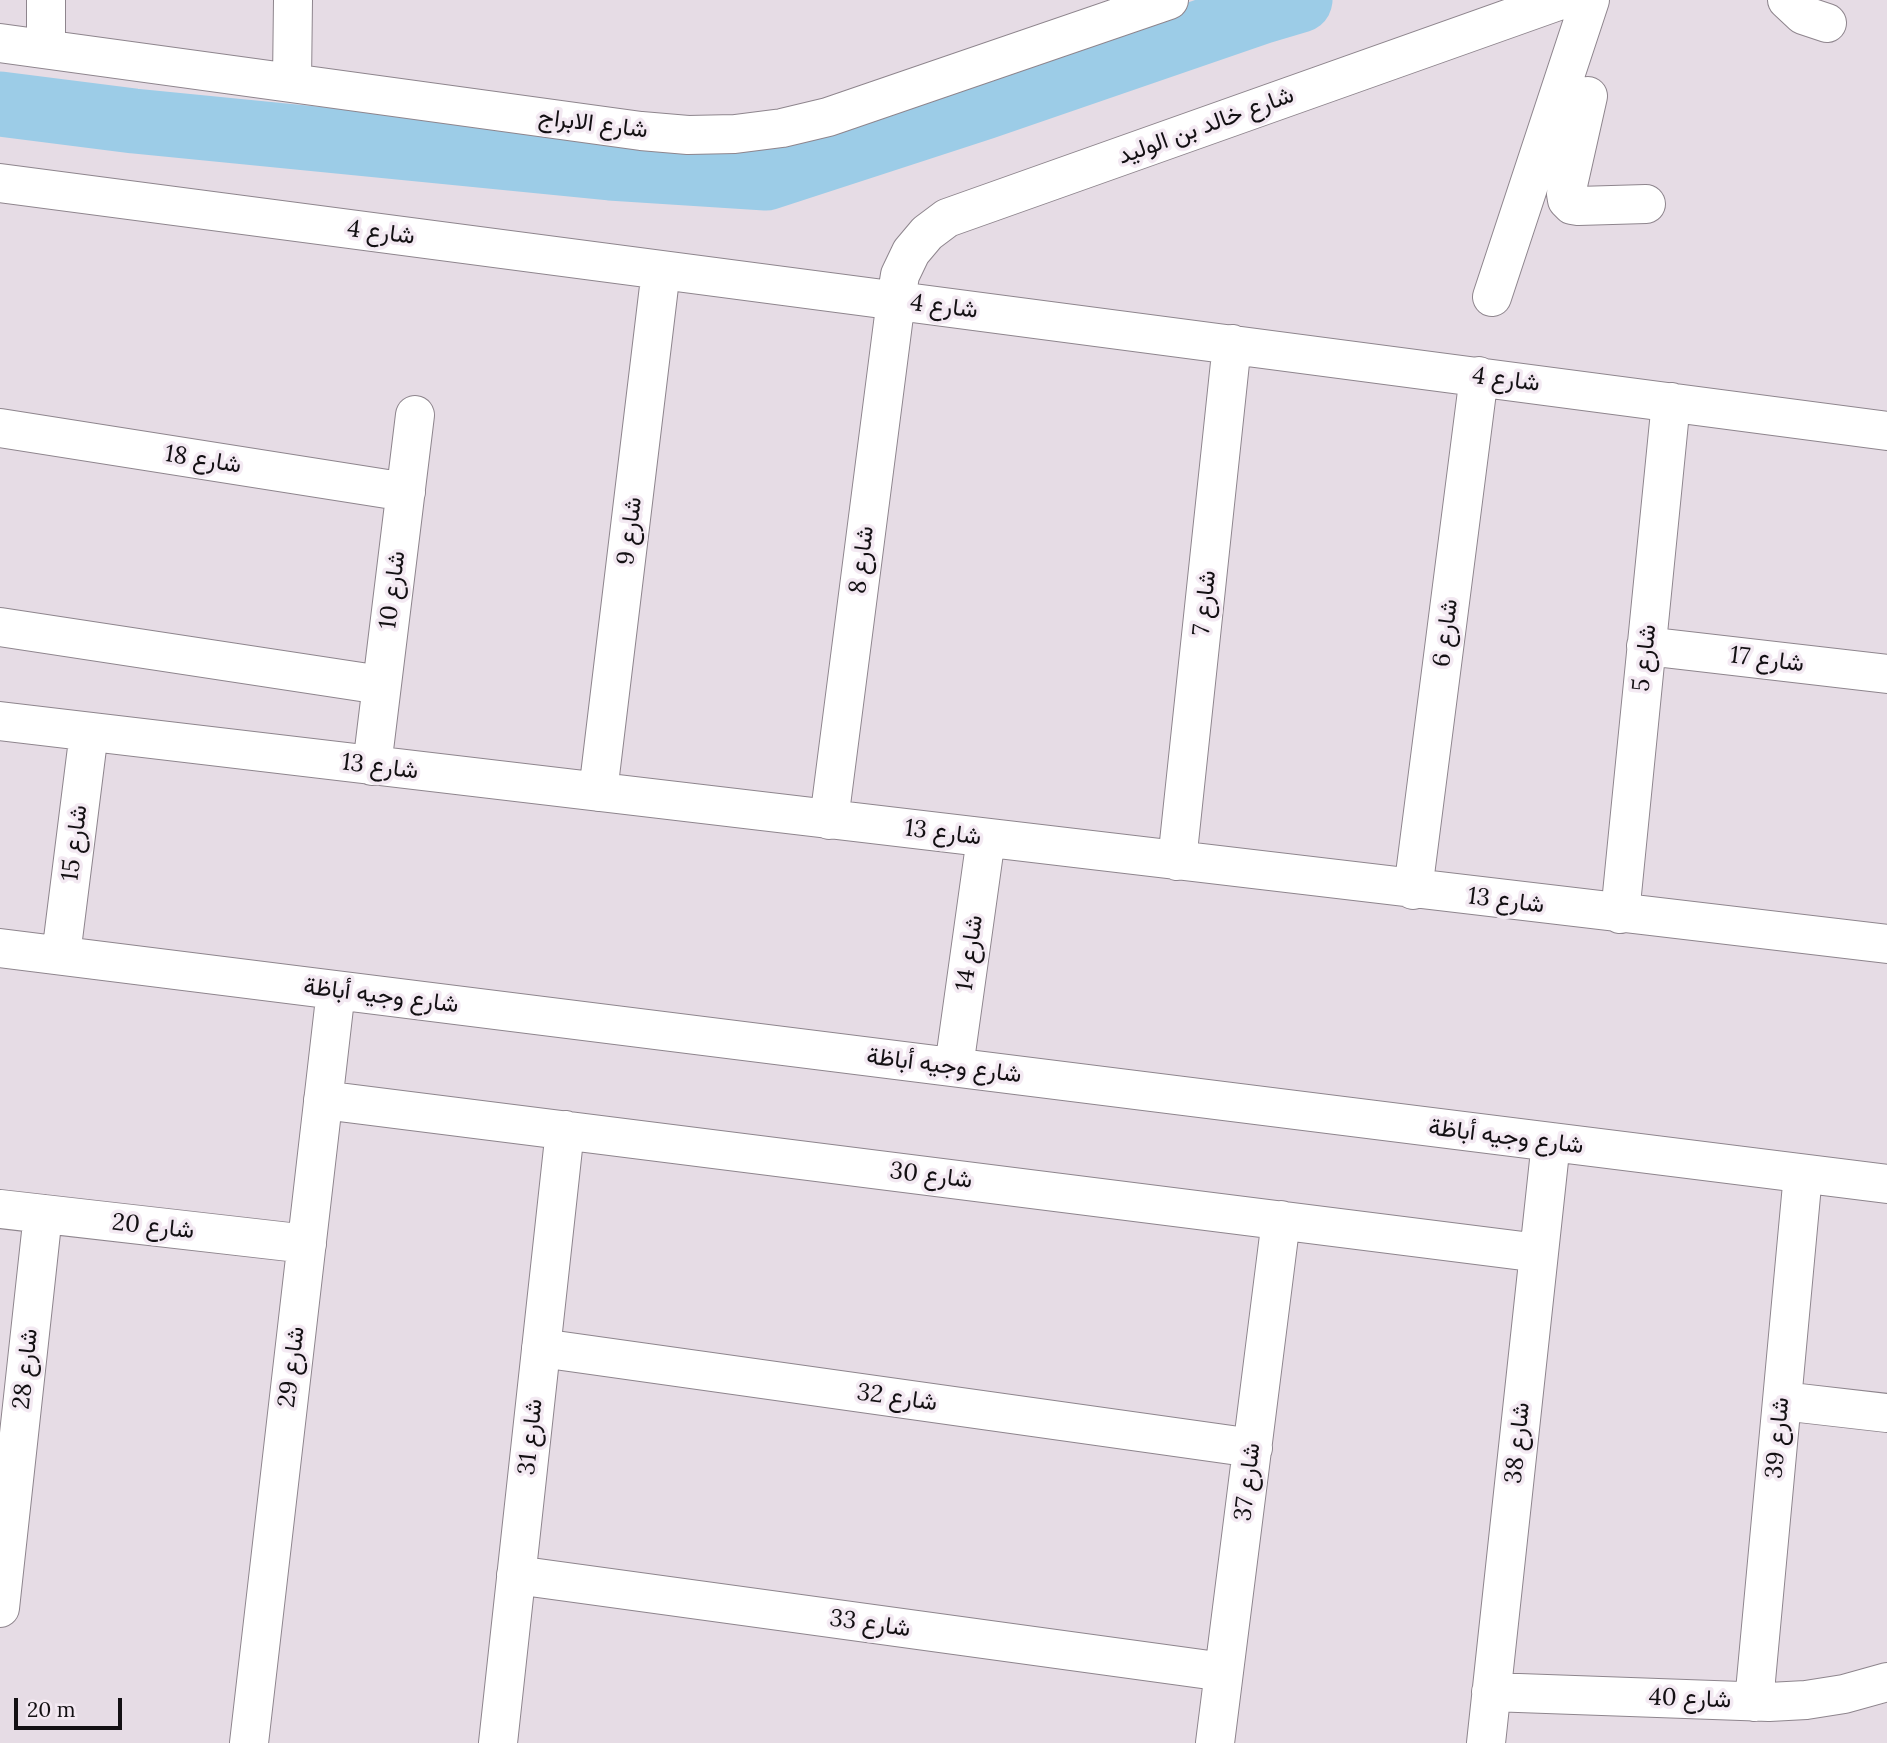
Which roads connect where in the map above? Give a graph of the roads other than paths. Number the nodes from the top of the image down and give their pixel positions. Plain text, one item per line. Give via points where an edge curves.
1 (46, 0) edge
2 (293, 0) edge
3 (1169, 0) edge
4 (1566, 0) edge
5 (1787, 0) edge
6 (1121, 8) edge
7 (1827, 23) dead end
8 (0, 43) edge
9 (46, 49) junction
10 (292, 82) junction
11 (1588, 96) dead end
12 (1552, 174) junction
13 (0, 183) edge
14 (1646, 204) dead end
15 (661, 270) junction
16 (1492, 297) dead end
17 (896, 300) junction
18 (1232, 344) junction
19 (1479, 376) junction
20 (1671, 402) junction
21 (415, 415) dead end
22 (0, 428) edge
23 (1887, 430) edge
24 (405, 492) junction
25 (0, 627) edge
26 (1646, 646) junction
27 (1887, 674) edge
28 (381, 685) junction
29 (0, 721) edge
30 (89, 732) junction
31 (372, 766) junction
32 (598, 792) junction
33 (829, 820) junction
34 (986, 838) junction
35 (1177, 861) junction
36 (1413, 890) junction
37 (1620, 914) junction
38 (1887, 944) edge
39 (0, 948) edge
40 (61, 955) junction
41 (336, 990) junction
42 (954, 1067) junction
43 (323, 1100) junction
44 (565, 1130) junction
45 (1551, 1142) junction
46 (1804, 1174) junction
47 (1887, 1184) edge
48 (0, 1209) edge
49 (43, 1214) junction
50 (1281, 1220) junction
51 (307, 1244) junction
52 (1539, 1253) junction
53 (541, 1348) junction
54 (1782, 1401) junction
55 (1887, 1413) edge
56 (1252, 1447) junction
57 (8, 1457) edge
58 (516, 1575) junction
59 (0, 1608) edge
60 (1224, 1672) junction
61 (1887, 1682) edge
62 (1491, 1692) junction
63 (1754, 1702) junction
64 (249, 1743) edge
65 (498, 1743) edge
66 (1215, 1743) edge
67 (1486, 1743) edge

1 - 9 street
2 - 10 street
3 - 6 street, شارع الابراج
4 - 12 street
4 - 17 street, شارع خالد بن الوليد via 947,218 911,252 900,275
5 - 7 street via 1804,15
6 - 10 street, شارع الابراج via 828,117 735,134 641,131
8 - 9 street, شارع الابراج
9 - 10 street, شارع الابراج
11 - 12 street
12 - 14 street via 1572,205
12 - 16 street
13 - 15 street, شارع 4
15 - 17 street, شارع 4
15 - 32 street, شارع 9
17 - 18 street, شارع 4
17 - 33 street, شارع 8
18 - 19 street, شارع 4
18 - 35 street, شارع 7
19 - 20 street, شارع 4
19 - 36 street, شارع 6
20 - 23 street, شارع 4
20 - 26 street, شارع 5
21 - 24 street, شارع 10
22 - 24 street, شارع 18
24 - 28 street, شارع 10
25 - 28 street
26 - 27 street, شارع 17
26 - 37 street, شارع 5
28 - 31 street, شارع 10
29 - 30 street, شارع 13
30 - 31 street, شارع 13
30 - 40 street, شارع 15
31 - 32 street, شارع 13
32 - 33 street, شارع 13
33 - 34 street, شارع 13
34 - 35 street, شارع 13
34 - 42 street, شارع 14
35 - 36 street, شارع 13
36 - 37 street, شارع 13
37 - 38 street, شارع 13
39 - 40 street, شارع وجيه أباظة
40 - 41 street, شارع وجيه أباظة
41 - 42 street, شارع وجيه أباظة
41 - 43 street, شارع 29
42 - 45 street, شارع وجيه أباظة
43 - 44 street, شارع 30
43 - 51 street, شارع 29
44 - 50 street, شارع 30
44 - 53 street, شارع 31
45 - 46 street, شارع وجيه أباظة
45 - 52 street, شارع 38
46 - 47 street, شارع وجيه أباظة
46 - 54 street, شارع 39
48 - 49 street, شارع 20
49 - 51 street, شارع 20
49 - 57 street, شارع 28
50 - 52 street, شارع 30
50 - 56 street, شارع 37
51 - 64 street, شارع 29
52 - 62 street, شارع 38
53 - 56 street, شارع 32
53 - 58 street, شارع 31
54 - 55 street
54 - 63 street, شارع 39
56 - 60 street, شارع 37
57 - 59 street, شارع 28
58 - 60 street, شارع 33
58 - 65 street, شارع 31
60 - 66 street, شارع 37
61 - 63 street, شارع 40 via 1807,1700
62 - 63 street, شارع 40
62 - 67 street, شارع 38

